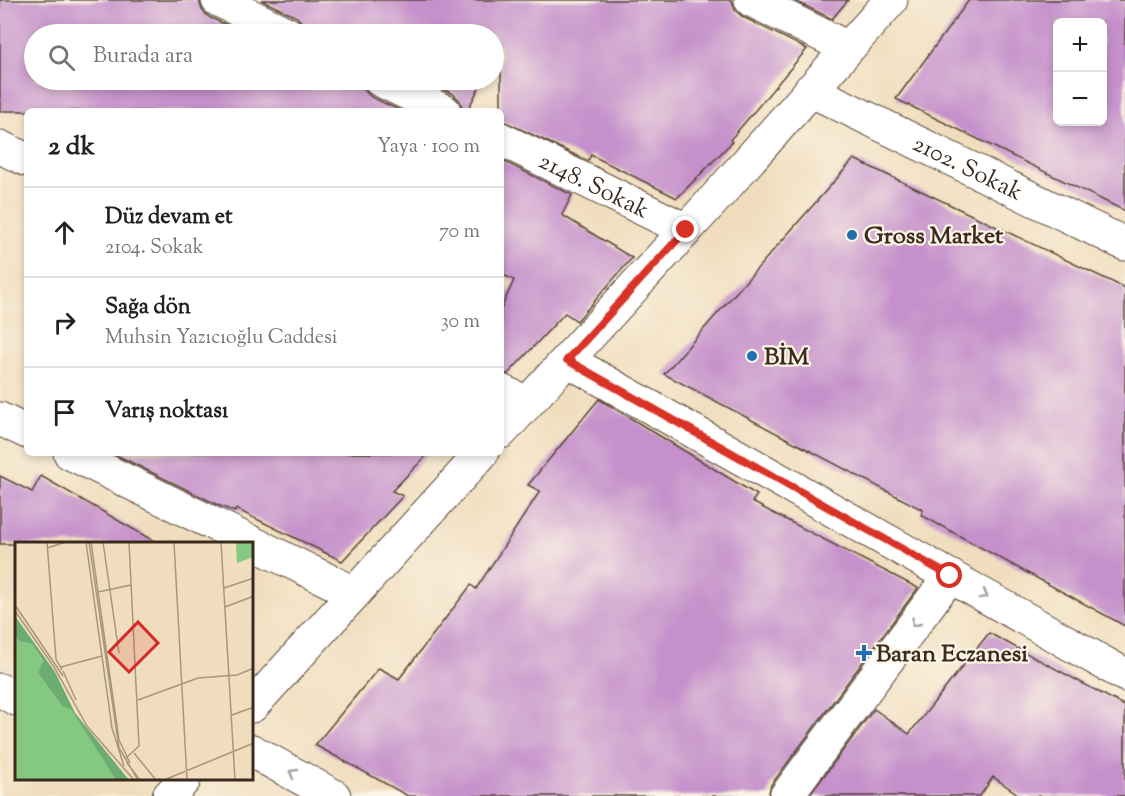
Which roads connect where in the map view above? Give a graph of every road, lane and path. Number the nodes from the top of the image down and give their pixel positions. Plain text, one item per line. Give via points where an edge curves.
1 (218, 0) edge
2 (751, 0) edge
3 (891, 0) edge
4 (267, 24) edge
5 (848, 48) junction
6 (401, 90) edge
7 (810, 90) junction
8 (438, 108) edge
9 (504, 140) edge
10 (0, 147) edge
11 (24, 159) edge
12 (686, 230) junction
13 (1125, 244) edge
14 (567, 360) junction
15 (514, 397) edge
16 (0, 418) edge
17 (504, 424) edge
18 (24, 430) edge
19 (76, 456) edge
20 (479, 456) edge
21 (251, 542) edge
22 (254, 544) edge
23 (950, 576) junction
24 (354, 593) junction
25 (1125, 675) edge
26 (0, 690) edge
27 (15, 698) edge
28 (254, 703) edge
29 (254, 752) edge
30 (334, 796) edge
31 (786, 796) edge

1 - 4 street
2 - 5 street
3 - 5 street
5 - 7 street
6 - 8 street
7 - 12 street
7 - 13 street, 2102. Sokak
9 - 12 street, 2148. Sokak
10 - 11 street
12 - 14 street
14 - 15 street
14 - 23 street
15 - 17 street
16 - 18 street
19 - 21 street
20 - 24 street
22 - 24 street
23 -> 25 street
23 -> 31 street
24 - 28 street
26 - 27 street
30 -> 29 street

